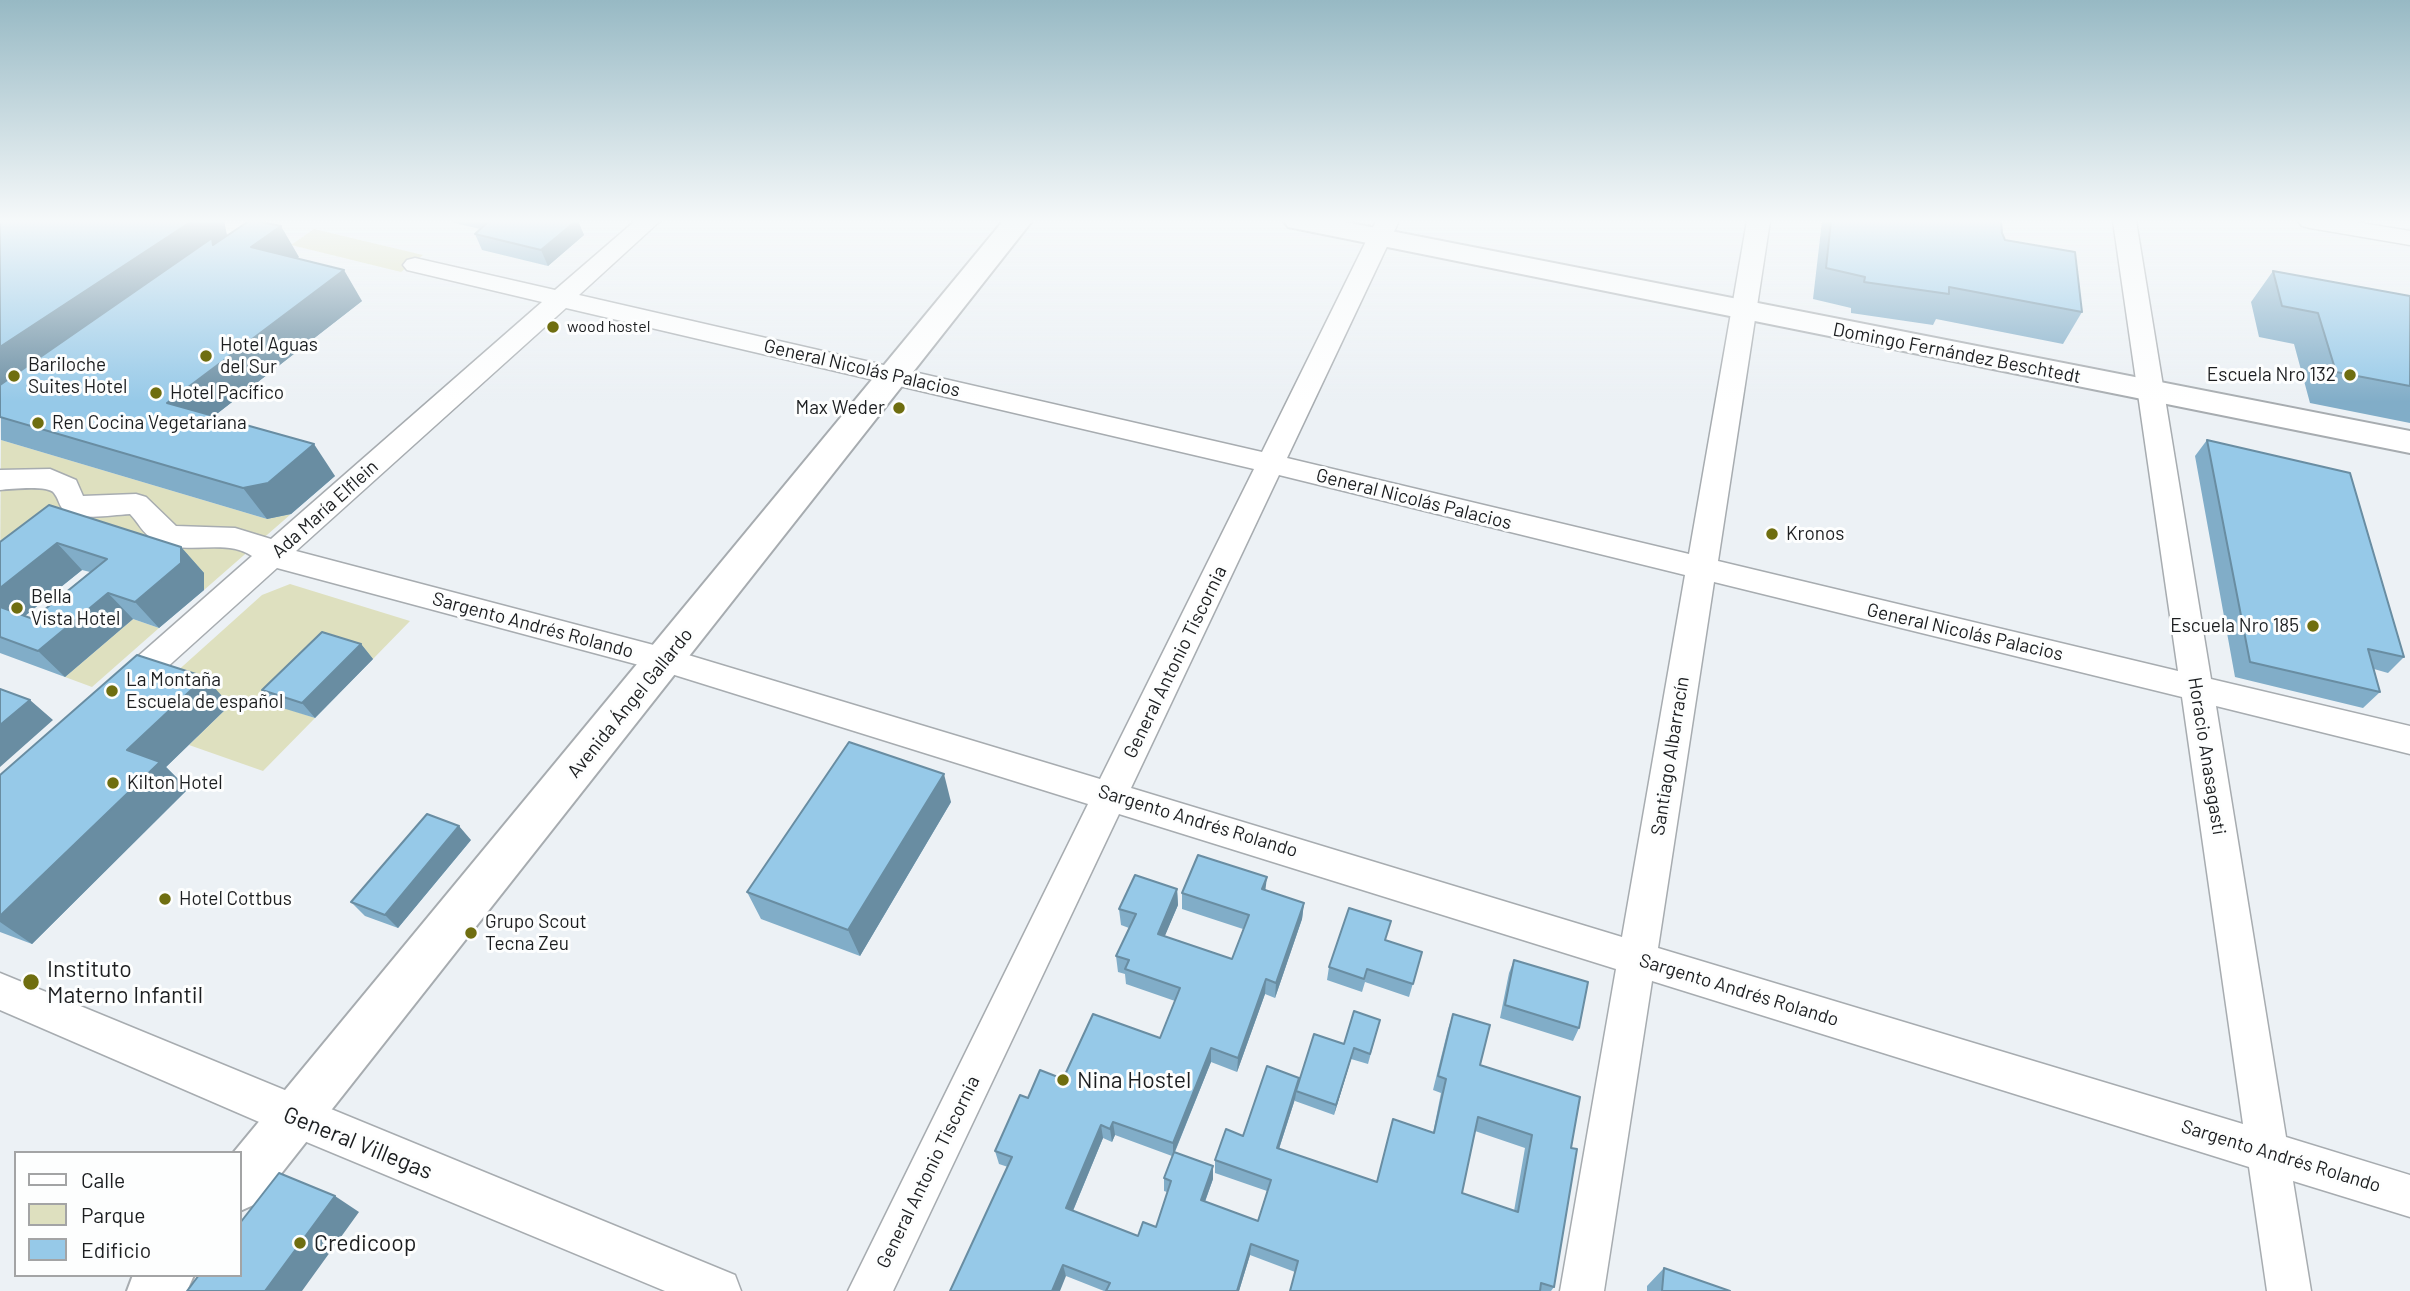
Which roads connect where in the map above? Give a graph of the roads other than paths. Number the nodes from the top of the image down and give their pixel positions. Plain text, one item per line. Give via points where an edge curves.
1 (482, 281) edge
2 (580, 281) edge
3 (970, 281) edge
4 (1359, 281) edge
5 (1613, 281) edge
6 (1749, 281) edge
7 (2134, 281) edge
8 (559, 300) junction
9 (1744, 311) junction
10 (895, 375) junction
11 (2150, 390) junction
12 (2410, 442) edge
13 (1272, 464) junction
14 (0, 481) edge
15 (272, 556) junction
16 (1700, 570) junction
17 (665, 660) junction
18 (2196, 687) junction
19 (104, 705) edge
20 (2410, 740) edge
21 (1111, 794) junction
22 (1636, 959) junction
23 (0, 991) edge
24 (294, 1118) junction
25 (2266, 1150) junction
26 (242, 1183) edge
27 (2410, 1196) edge
28 (165, 1277) edge
29 (154, 1291) edge
30 (719, 1291) edge
31 (870, 1291) edge
32 (1582, 1291) edge
33 (2289, 1291) edge

1 - 8 street, General Nicolás Palacios
2 - 8 street, Ada María Elflein
3 - 10 main road, Avenida Ángel Gallardo
4 - 13 street, General Antonio Tiscornia
5 - 9 main road, Domingo Fernández Beschtedt
6 - 9 street, Santiago Albarracín
7 - 11 street, Horacio Anasagasti
8 - 10 street, General Nicolás Palacios
8 - 15 street, Ada María Elflein
9 - 11 main road, Domingo Fernández Beschtedt
9 - 16 street, Santiago Albarracín
10 - 13 street, General Nicolás Palacios
10 - 17 main road, Avenida Ángel Gallardo
11 - 12 main road, Domingo Fernández Beschtedt
11 - 18 street, Horacio Anasagasti
13 - 16 street, General Nicolás Palacios
13 - 21 street, General Antonio Tiscornia
14 - 15 street, Sargento Andrés Rolando via 50,479 65,487 79,506 136,504 159,530 170,535 244,538
15 - 17 street, Sargento Andrés Rolando
15 - 19 street, Ada María Elflein
16 - 18 street, General Nicolás Palacios
16 - 22 street, Santiago Albarracín
17 - 21 street, Sargento Andrés Rolando
17 - 24 main road, Avenida Ángel Gallardo
18 - 20 street, General Nicolás Palacios
18 - 25 street, Horacio Anasagasti
21 - 22 street, Sargento Andrés Rolando
21 - 31 street, General Antonio Tiscornia
22 - 25 street, Sargento Andrés Rolando
22 - 32 street, Santiago Albarracín
23 - 24 street, General Villegas
24 - 26 main road, Avenida Ángel Gallardo
24 - 30 street, General Villegas
25 - 27 street, Sargento Andrés Rolando
25 - 33 street, Horacio Anasagasti
28 - 29 main road

